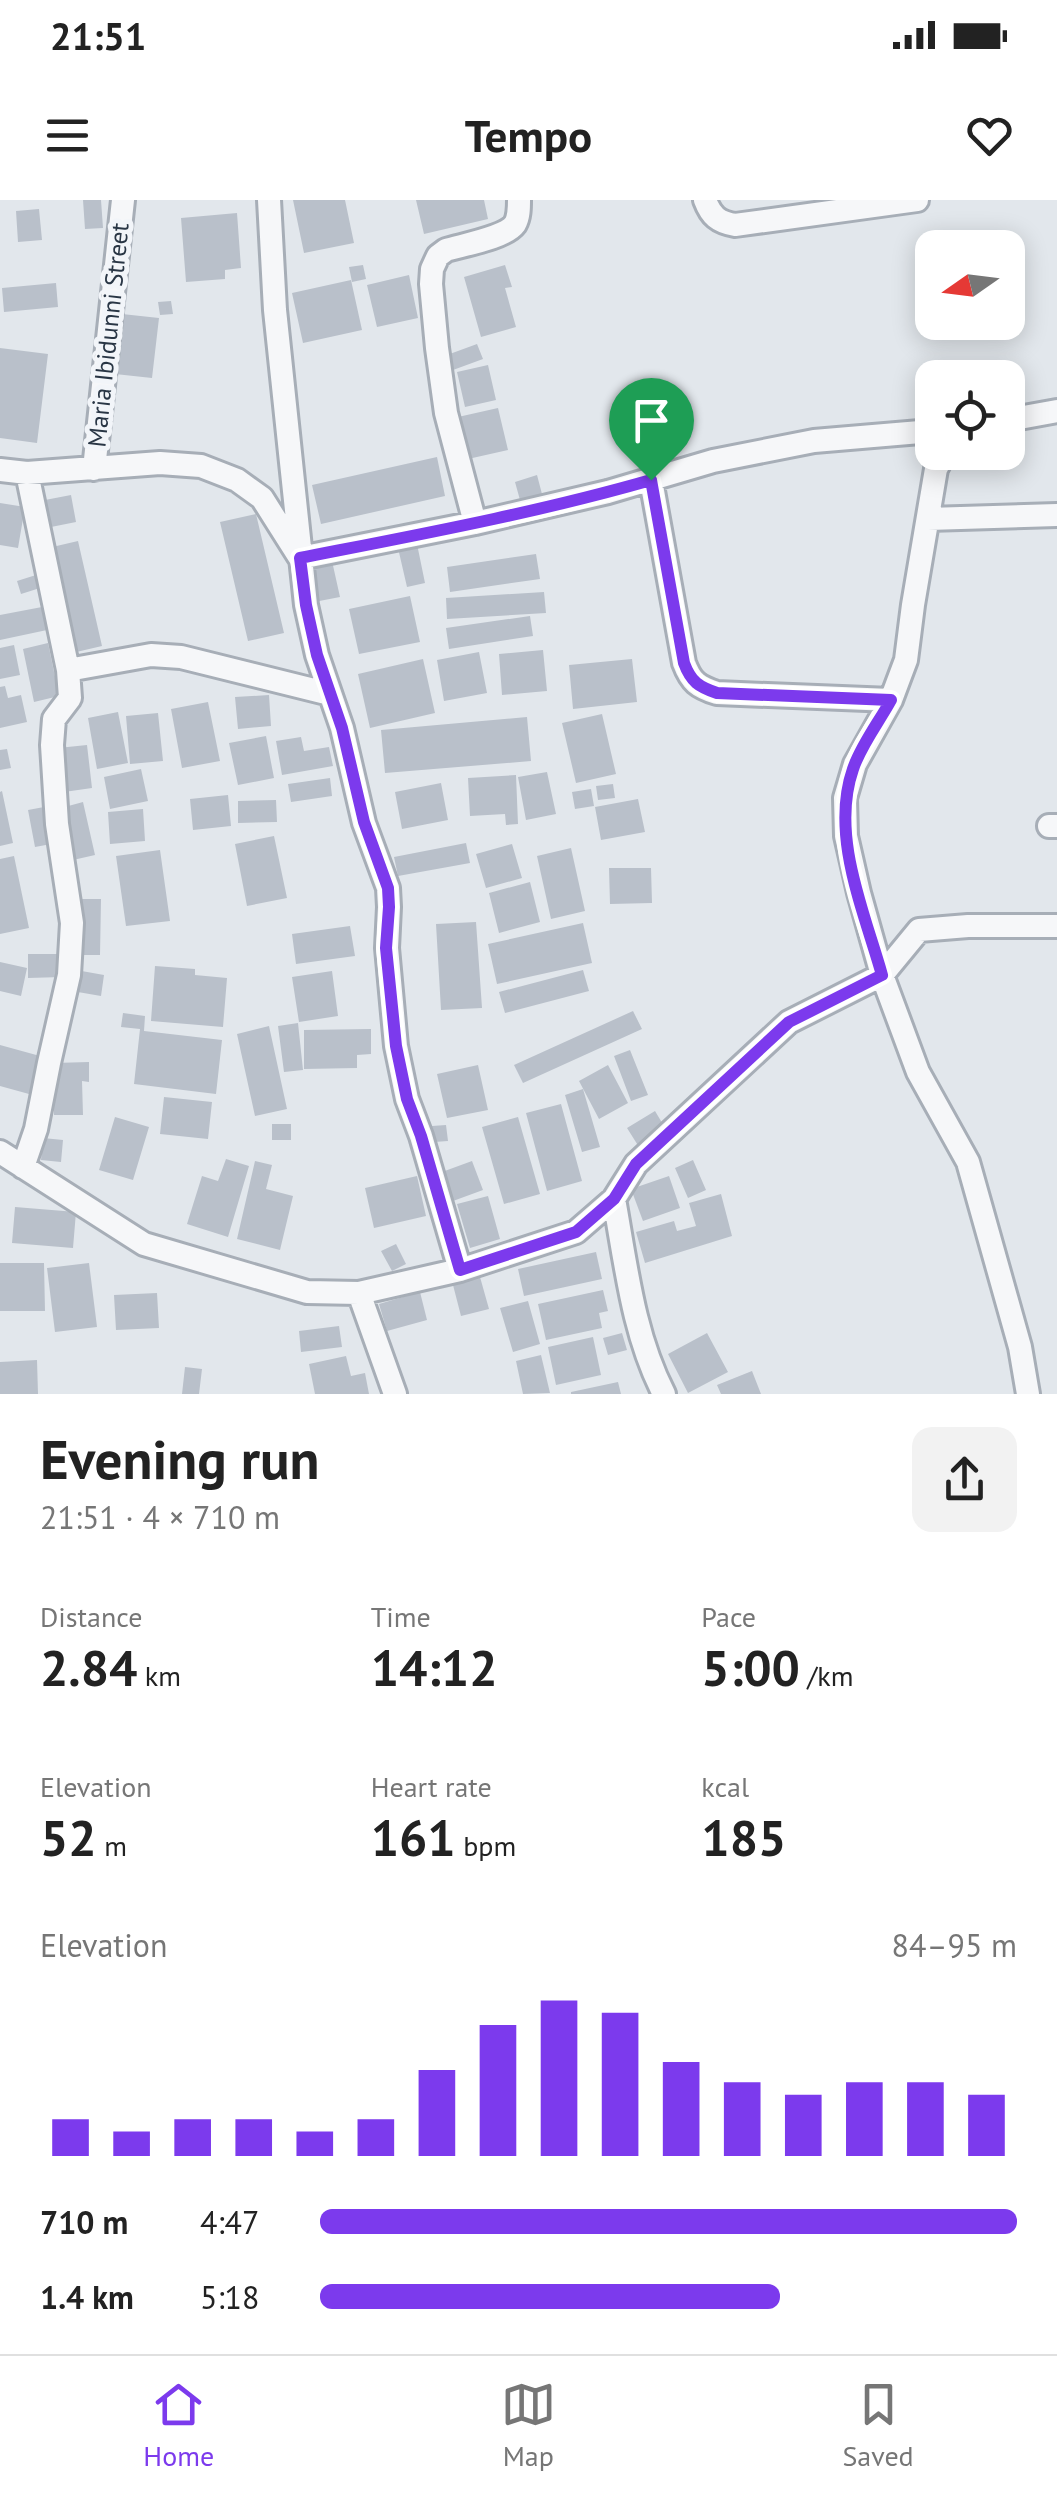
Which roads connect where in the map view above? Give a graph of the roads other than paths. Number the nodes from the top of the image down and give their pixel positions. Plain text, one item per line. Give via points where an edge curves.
1 (123, 200) edge
2 (269, 200) edge
3 (519, 200) edge
4 (706, 200) edge
5 (918, 200) edge
6 (1057, 411) edge
7 (1025, 417) edge
8 (915, 433) edge
9 (0, 470) edge
10 (94, 470) junction
11 (936, 470) edge
12 (27, 473) junction
13 (651, 480) junction
14 (1057, 515) edge
15 (928, 518) junction
16 (475, 523) junction
17 (300, 558) junction
18 (68, 670) junction
19 (330, 694) junction
20 (891, 700) junction
21 (1057, 926) edge
22 (882, 975) junction
23 (0, 1152) edge
24 (23, 1167) junction
25 (614, 1199) junction
26 (460, 1270) junction
27 (359, 1293) junction
28 (395, 1394) edge
29 (664, 1394) edge
30 (1028, 1394) edge

1 - 10 street, Maria Ibidunni Street
2 - 17 street
3 - 16 street via 514,226 446,250 432,268 446,413
4 - 5 street via 720,222 735,225
6 - 7 street
8 - 13 street via 814,440
9 - 12 street
10 - 12 street
10 - 17 street via 160,463 202,466 236,480 262,498
11 - 15 street
12 - 18 street
13 - 16 street
13 - 20 street via 689,678 717,693
14 - 15 street
15 - 20 street via 906,660
16 - 17 street
17 - 19 street
18 - 19 street via 151,655
18 - 24 street via 70,698 54,720 52,745 72,924 69,975
19 - 26 street via 388,888 386,948 407,1099
20 - 22 street via 854,764 845,798 846,836
21 - 22 street via 918,930
22 - 25 street via 789,1022 636,1164
22 - 30 street via 918,1072 968,1162
23 - 24 street
24 - 27 street via 144,1244 307,1292
25 - 26 street via 576,1232
25 - 29 street via 631,1295
26 - 27 street
27 - 28 street

